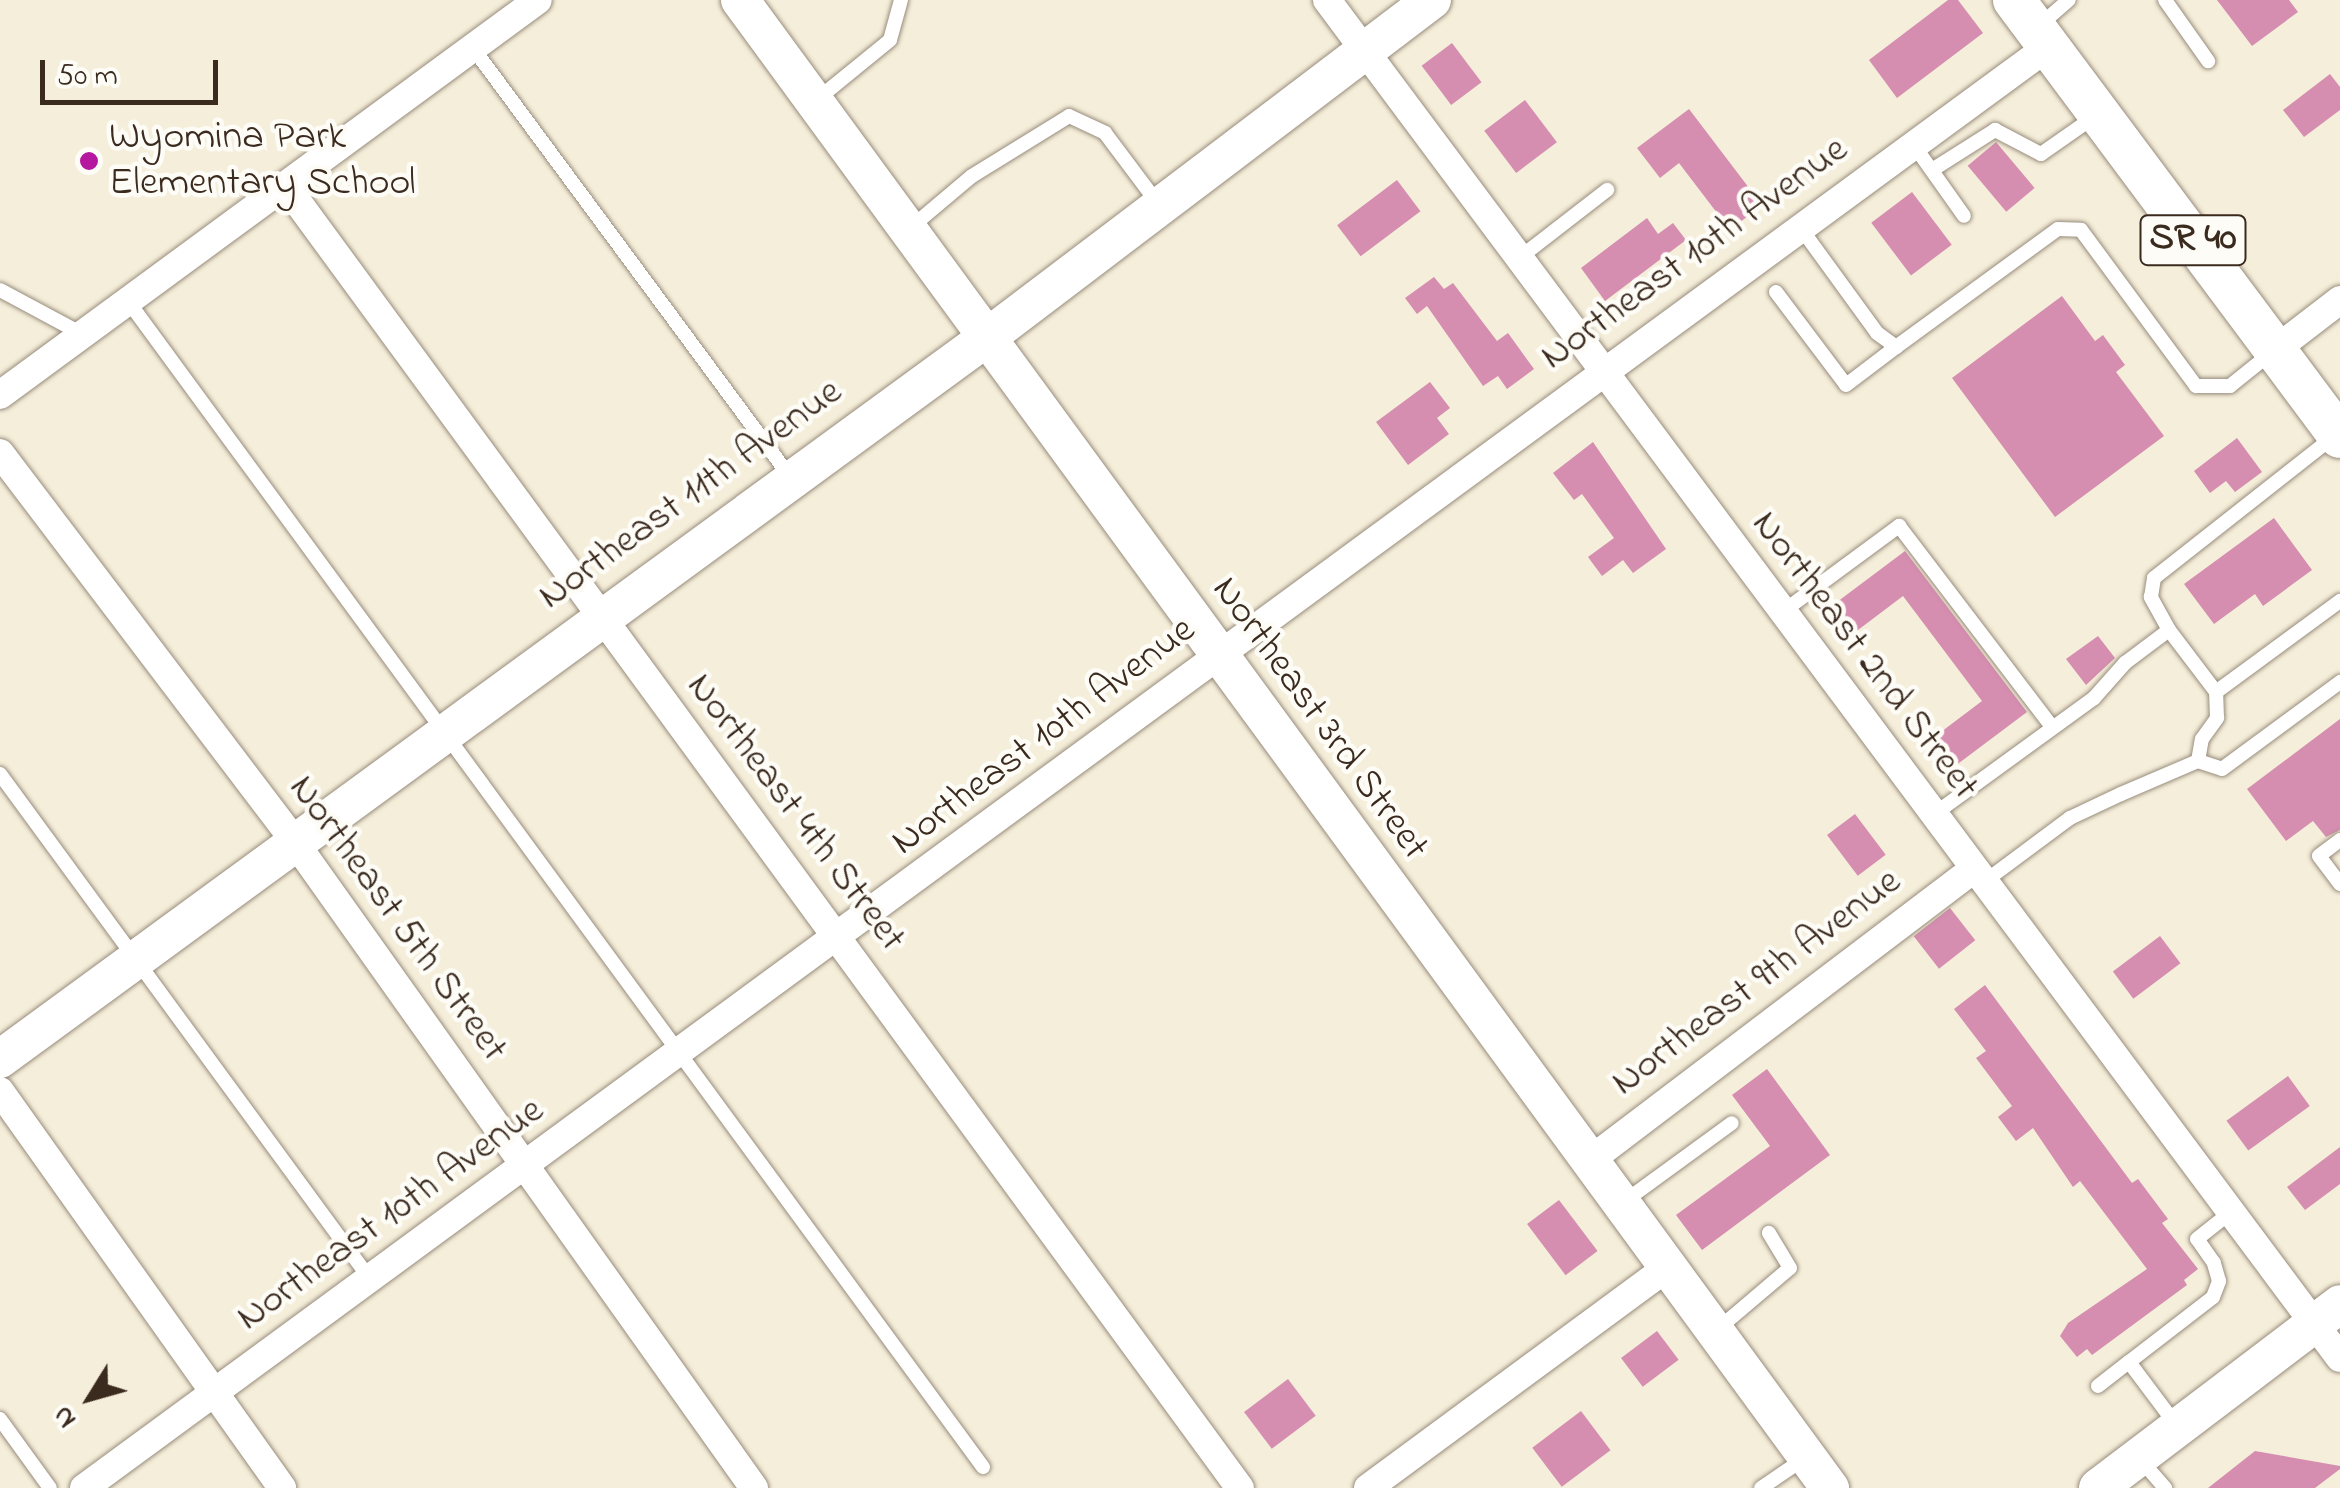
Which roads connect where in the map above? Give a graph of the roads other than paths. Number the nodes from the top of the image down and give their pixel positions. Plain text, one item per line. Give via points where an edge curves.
1 (538, 0) edge
2 (740, 0) edge
3 (901, 0) edge
4 (1326, 0) edge
5 (1432, 0) edge
6 (2069, 0) edge
7 (2166, 0) edge
8 (2033, 25) edge
9 (473, 48) junction
10 (1364, 50) junction
11 (2208, 61) dead end
12 (814, 102) junction
13 (2099, 114) junction
14 (1914, 144) junction
15 (1932, 170) junction
16 (286, 186) junction
17 (1607, 190) dead end
18 (1160, 206) junction
19 (1964, 216) dead end
20 (1800, 227) junction
21 (906, 231) junction
22 (1518, 259) junction
23 (0, 290) edge
24 (1776, 292) dead end
25 (14, 300) junction
26 (2340, 300) edge
27 (128, 301) junction
28 (0, 310) edge
29 (83, 334) junction
30 (985, 340) junction
31 (1896, 347) junction
32 (2275, 350) junction
33 (1600, 372) junction
34 (0, 395) edge
35 (2330, 418) edge
36 (0, 453) edge
37 (792, 479) junction
38 (2340, 600) edge
39 (1782, 613) junction
40 (599, 617) junction
41 (2169, 630) junction
42 (1218, 658) junction
43 (2340, 682) edge
44 (2216, 692) junction
45 (2052, 727) junction
46 (443, 732) junction
47 (2198, 761) junction
48 (0, 774) edge
49 (1933, 815) junction
50 (2340, 840) edge
51 (294, 841) junction
52 (1978, 876) junction
53 (2340, 884) edge
54 (839, 940) junction
55 (132, 961) junction
56 (682, 1053) junction
57 (0, 1059) edge
58 (0, 1090) edge
59 (1732, 1123) dead end
60 (1589, 1162) junction
61 (526, 1166) junction
62 (1620, 1204) junction
63 (2231, 1212) junction
64 (1770, 1233) dead end
65 (1666, 1268) junction
66 (370, 1279) junction
67 (2327, 1314) edge
68 (1714, 1333) junction
69 (2340, 1358) edge
70 (2129, 1362) junction
71 (2098, 1386) dead end
72 (213, 1394) junction
73 (0, 1419) edge
74 (2178, 1427) junction
75 (1806, 1457) junction
76 (2138, 1458) junction
77 (982, 1468) dead end
78 (50, 1488) edge
79 (84, 1488) edge
80 (282, 1488) edge
81 (754, 1488) edge
82 (1240, 1488) edge
83 (1368, 1488) edge
84 (1761, 1488) edge
85 (1830, 1488) edge
86 (2098, 1488) edge
87 (2165, 1488) edge

1 - 9 street
2 - 12 street, Northeast 3rd Street
3 - 12 lane via 890,40
4 - 10 street, Northeast 2nd Street
5 - 10 street, Northeast 11th Avenue
6 - 8 lane
7 - 11 lane
8 - 13 main road, SR 40
8 - 14 street, Northeast 10th Avenue
9 - 16 street
9 - 37 lane
10 - 18 street, Northeast 11th Avenue
10 - 22 street, Northeast 2nd Street
12 - 21 street, Northeast 3rd Street
13 - 15 lane via 2041,154 1994,130
13 - 32 main road, SR 40
14 - 15 lane
14 - 20 street, Northeast 10th Avenue
15 - 19 lane
16 - 27 street
16 - 40 street, Northeast 4th Street
17 - 22 lane
18 - 21 lane via 1106,133 1069,116 972,176
18 - 30 street, Northeast 11th Avenue
20 - 31 lane via 1877,334
20 - 33 street, Northeast 10th Avenue
21 - 30 street, Northeast 3rd Street
22 - 33 street, Northeast 2nd Street
23 - 25 lane
24 - 31 lane via 1846,385
25 - 28 lane
25 - 29 lane
26 - 32 street
27 - 29 street
27 - 46 lane
29 - 34 street
30 - 37 street, Northeast 11th Avenue
30 - 42 street, Northeast 3rd Street
31 - 32 lane via 2058,229 2081,230 2196,386 2230,386
32 - 35 main road, SR 40
33 - 39 street, Northeast 2nd Street
33 - 42 street, Northeast 10th Avenue
35 - 41 lane via 2154,578 2151,597
36 - 51 street, Northeast 5th Street
37 - 40 street, Northeast 11th Avenue
38 - 44 lane
39 - 45 lane via 1899,526
39 - 49 street, Northeast 2nd Street
40 - 46 street, Northeast 11th Avenue
40 - 54 street, Northeast 4th Street
41 - 44 lane
41 - 45 lane
42 - 54 street, Northeast 10th Avenue
42 - 60 street, Northeast 3rd Street
43 - 47 lane via 2222,769
44 - 47 lane via 2217,718 2202,739
45 - 49 lane
46 - 51 street, Northeast 11th Avenue
46 - 56 lane
47 - 52 lane via 2070,818
48 - 55 lane
49 - 52 street, Northeast 2nd Street
50 - 53 lane via 2319,856
51 - 55 street, Northeast 11th Avenue
51 - 61 street, Northeast 5th Street
52 - 60 street, Northeast 9th Avenue
52 - 63 street, Northeast 2nd Street
54 - 56 street, Northeast 10th Avenue
54 - 82 street, Northeast 4th Street
55 - 57 street, Northeast 11th Avenue
55 - 66 lane
56 - 61 street, Northeast 10th Avenue
56 - 77 lane
58 - 72 street
59 - 62 lane
60 - 62 street, Northeast 3rd Street
61 - 66 street, Northeast 10th Avenue
61 - 81 street, Northeast 5th Street
62 - 65 street, Northeast 3rd Street
63 - 67 street, Northeast 2nd Street
63 - 70 lane via 2197,1240 2219,1281 2212,1297
64 - 68 lane via 1790,1268
65 - 68 street, Northeast 3rd Street
65 - 83 street
66 - 72 street, Northeast 10th Avenue
67 - 69 street, Northeast 2nd Street
67 - 74 street
68 - 75 street, Northeast 3rd Street
70 - 71 lane
70 - 74 lane
72 - 79 street, Northeast 10th Avenue
72 - 80 street
73 - 78 lane
74 - 76 street
75 - 84 lane
75 - 85 street, Northeast 3rd Street
76 - 86 street
76 - 87 lane

